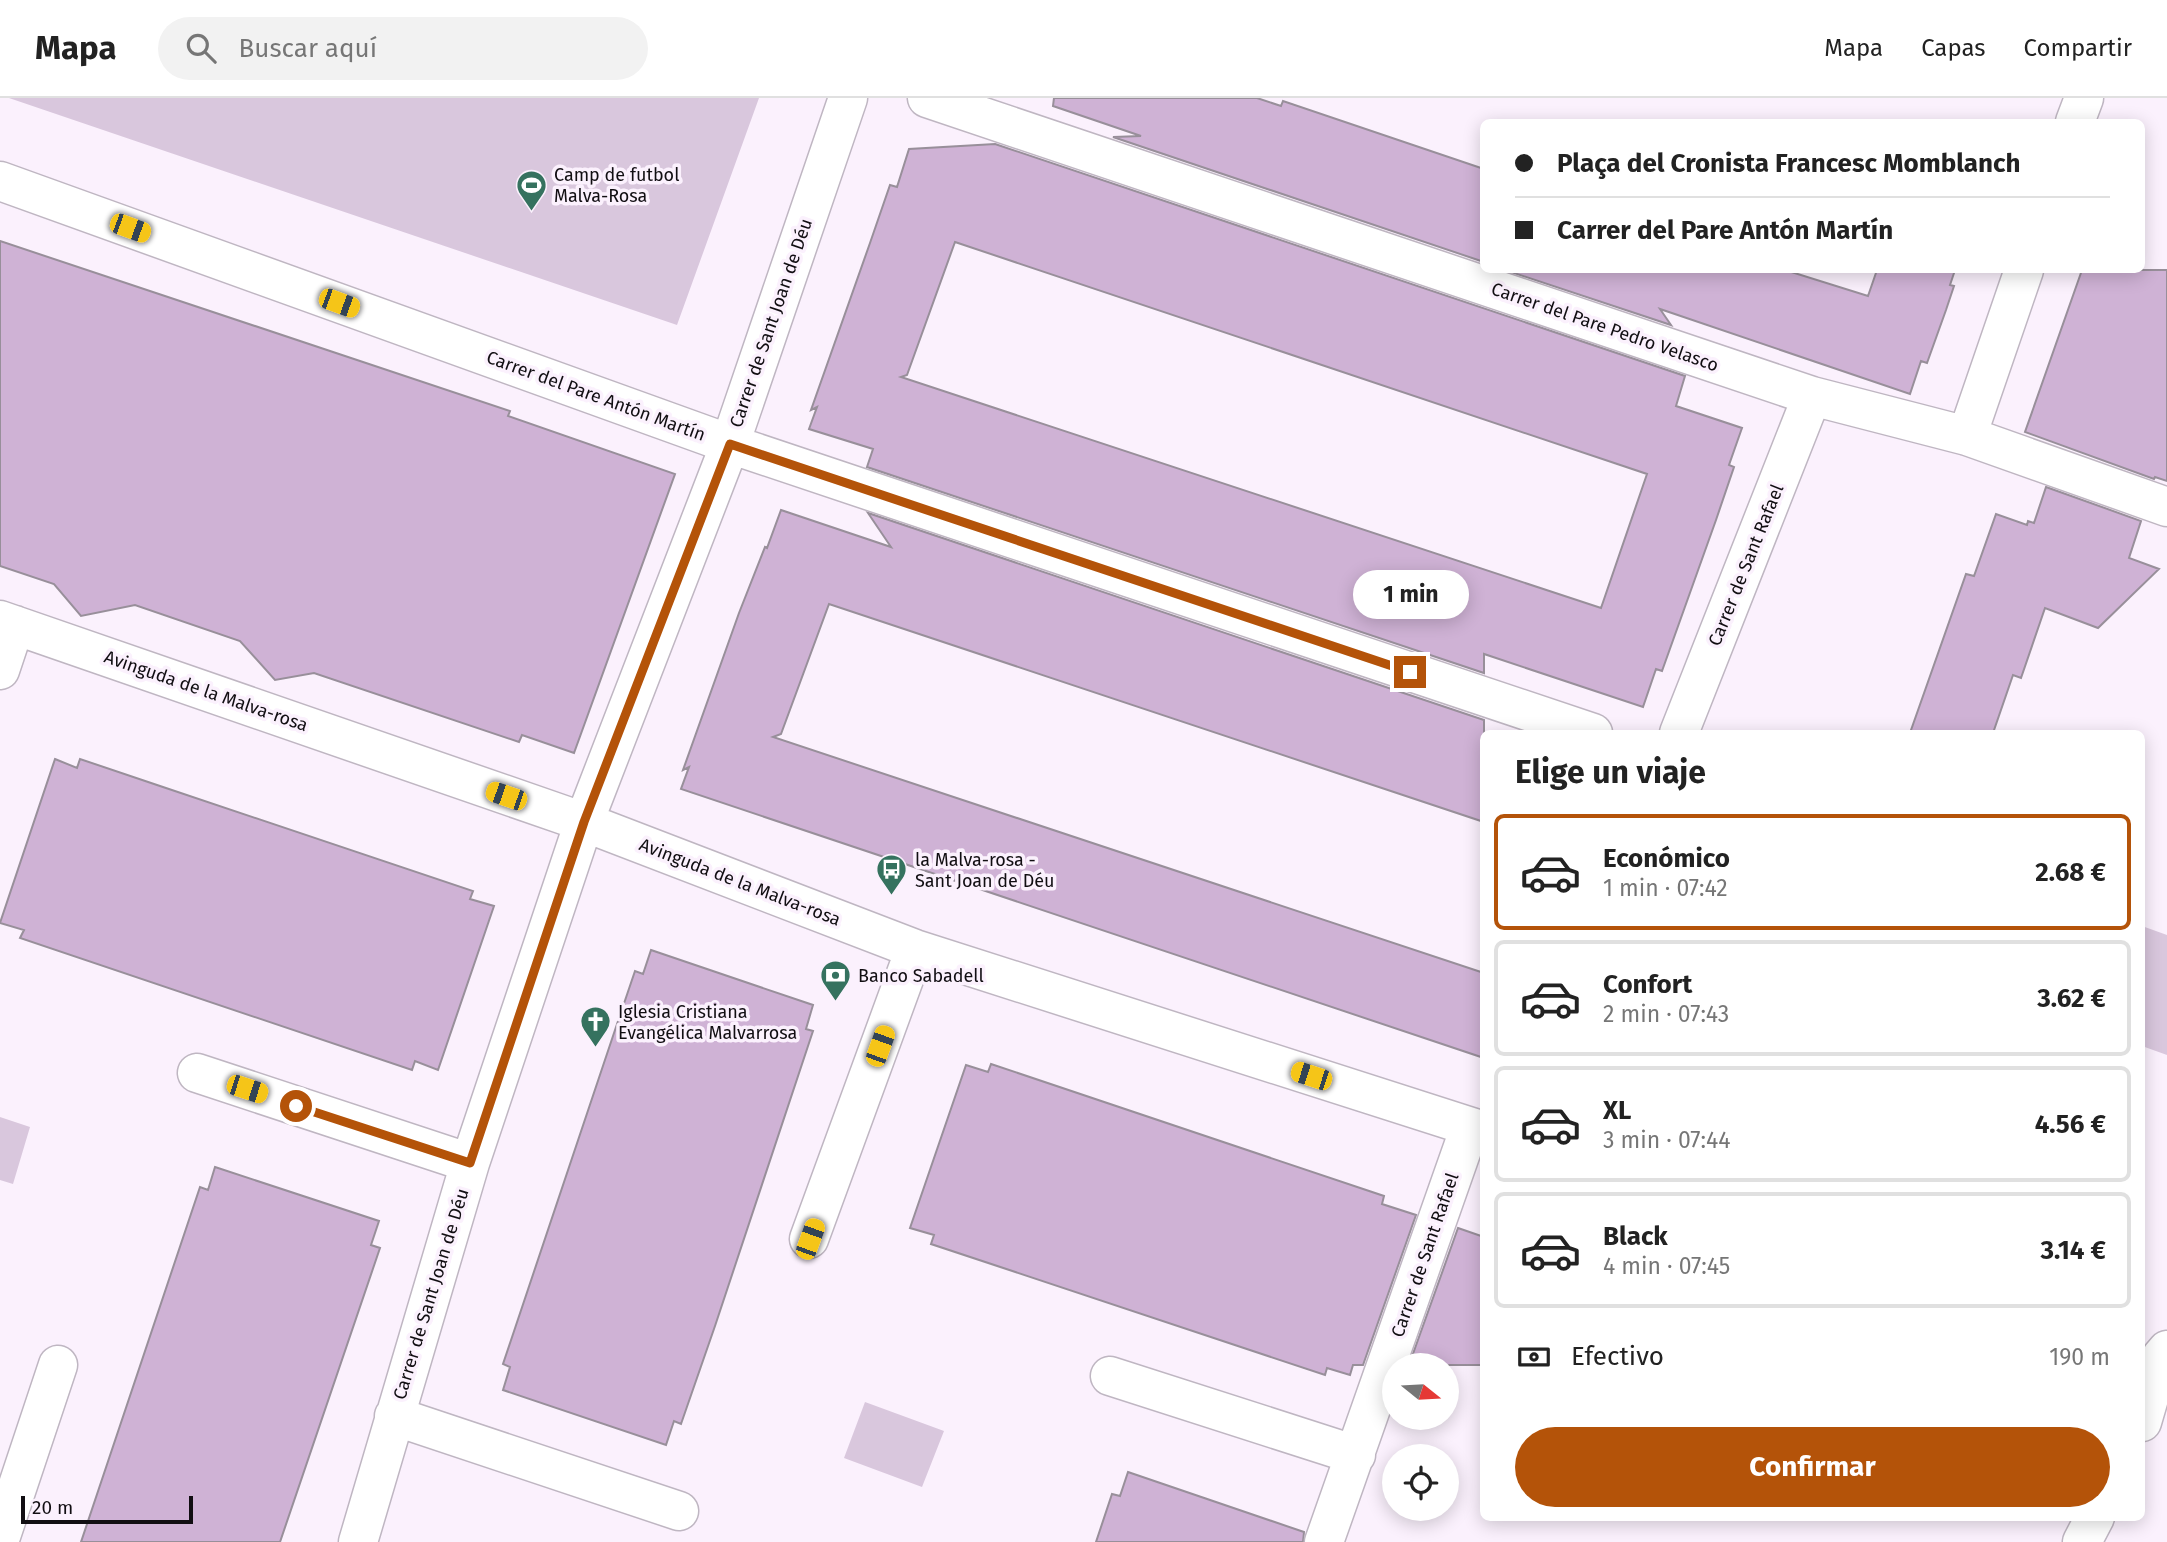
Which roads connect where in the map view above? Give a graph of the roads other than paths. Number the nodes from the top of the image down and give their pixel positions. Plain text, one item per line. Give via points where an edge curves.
1 (848, 98) edge
2 (927, 98) edge
3 (2084, 98) edge
4 (2076, 119) edge
5 (0, 181) edge
6 (2023, 273) edge
7 (1812, 396) junction
8 (1967, 436) junction
9 (730, 444) junction
10 (2167, 507) edge
11 (8, 623) edge
12 (0, 670) edge
13 (1584, 730) edge
14 (1680, 730) edge
15 (584, 822) junction
16 (915, 949) junction
17 (197, 1073) dead end
18 (1477, 1129) edge
19 (470, 1163) junction
20 (810, 1239) dead end
21 (2159, 1354) edge
22 (58, 1366) dead end
23 (1110, 1376) dead end
24 (2145, 1410) edge
25 (394, 1416) junction
26 (1356, 1455) junction
27 (679, 1511) dead end
28 (2093, 1521) edge
29 (0, 1539) edge
30 (358, 1542) edge
31 (1324, 1542) edge
32 (2082, 1542) edge

1 - 9 street, Carrer de Sant Joan de Déu
2 - 7 street, Carrer del Pare Pedro Velasco
3 - 4 street
5 - 9 street, Carrer del Pare Antón Martín
6 - 8 street
7 - 8 street, Carrer del Pare Pedro Velasco
7 - 14 street, Carrer de Sant Rafael
8 - 10 street, Carrer del Pare Pedro Velasco
9 - 13 street, Carrer del Pare Antón Martín
9 - 15 street, Carrer de Sant Joan de Déu
11 - 12 street
11 - 15 street, Avinguda de la Malva-rosa
15 - 16 street, Avinguda de la Malva-rosa
15 - 19 street, Carrer de Sant Joan de Déu
16 - 18 street, Avinguda de la Malva-rosa
16 - 20 street
17 - 19 street
18 - 26 street, Carrer de Sant Rafael
19 - 25 street, Carrer de Sant Joan de Déu
21 - 24 street
22 - 29 street
23 - 26 street
25 - 27 street
25 - 30 street, Carrer de Sant Joan de Déu
26 - 31 street, Carrer de Sant Rafael
28 - 32 street

